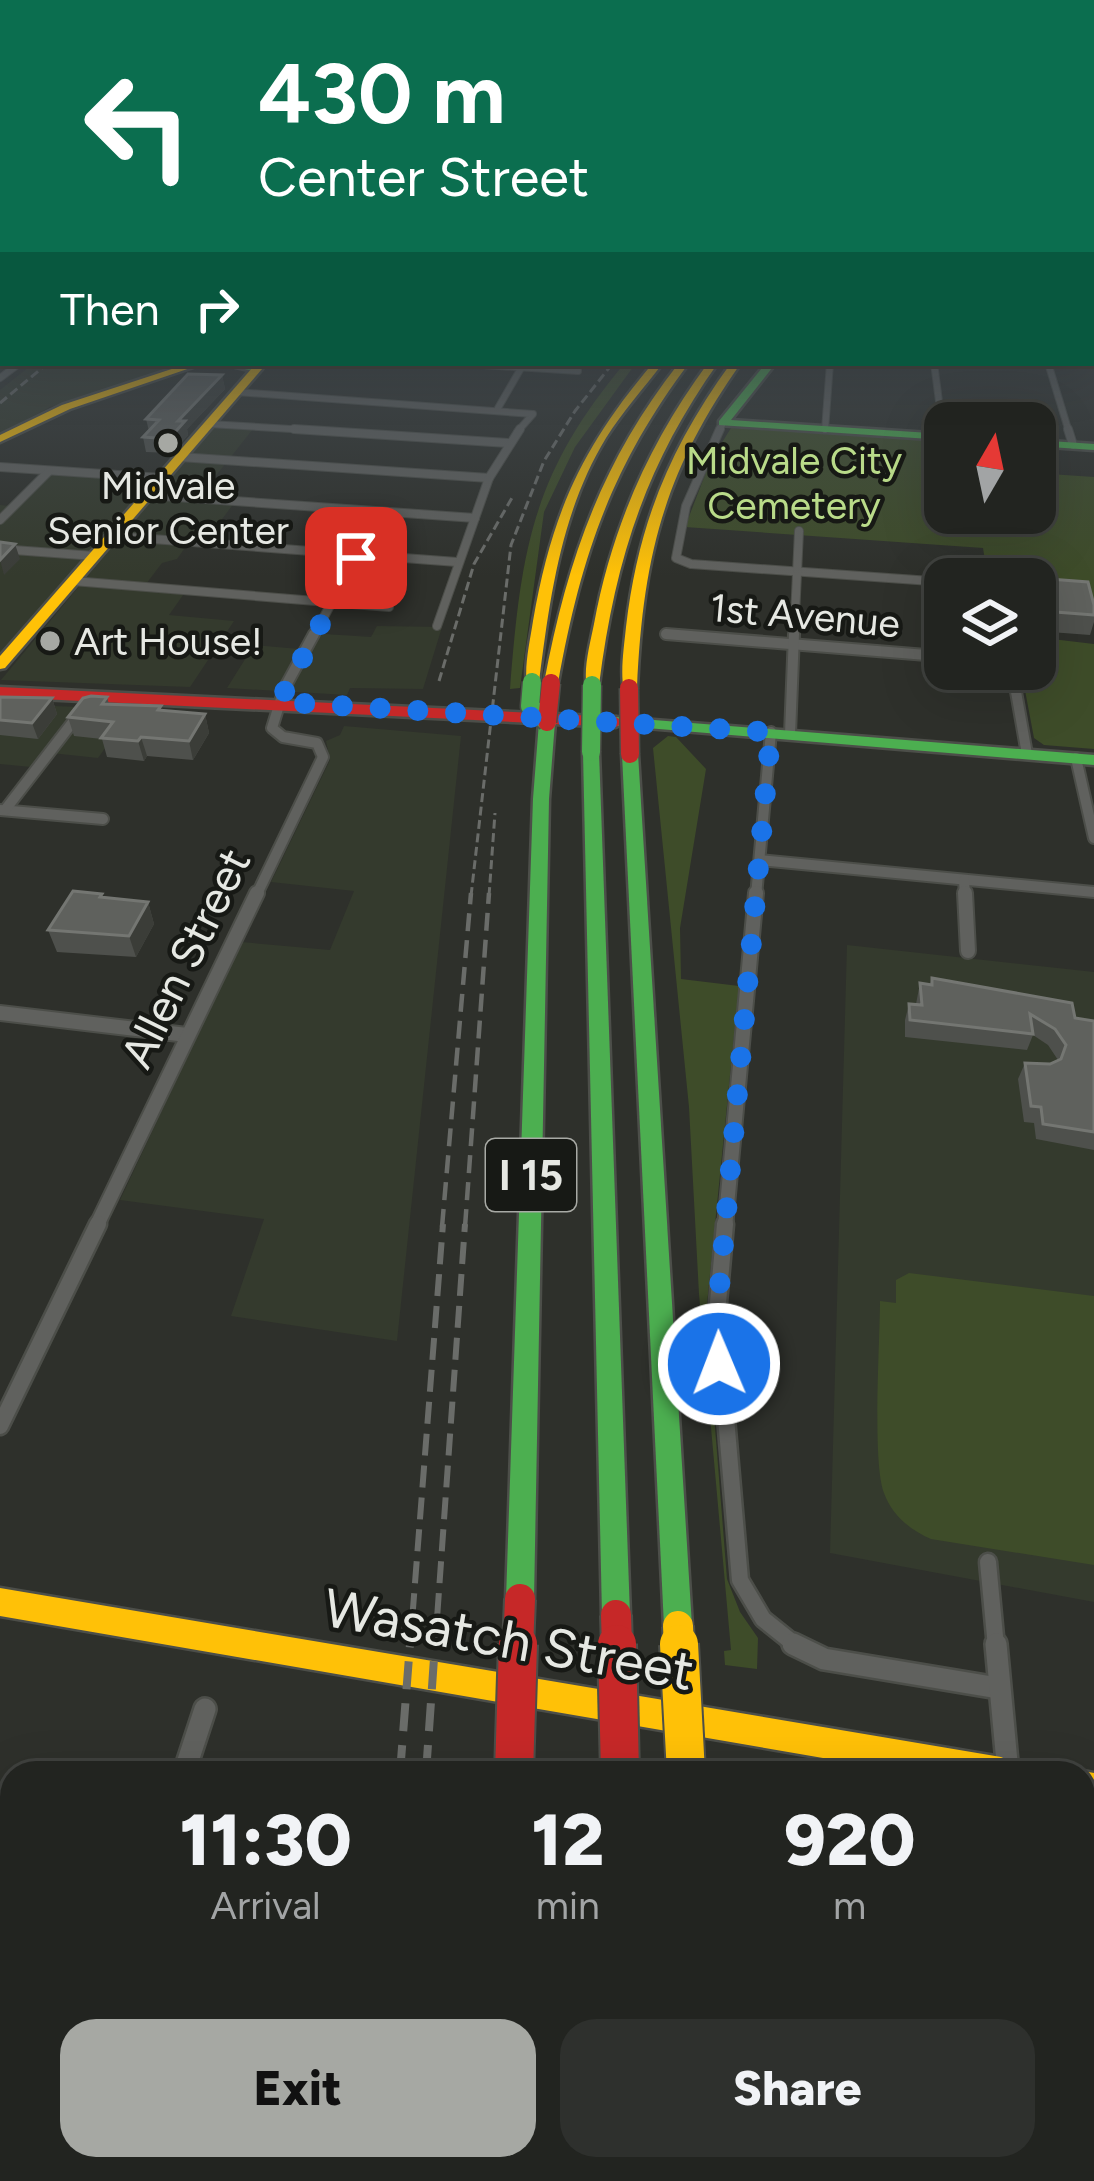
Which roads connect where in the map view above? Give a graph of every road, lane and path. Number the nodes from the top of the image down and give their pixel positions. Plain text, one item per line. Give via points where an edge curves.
1 (174, 372) edge
2 (188, 372) edge
3 (255, 372) edge
4 (519, 372) edge
5 (637, 372) edge
6 (650, 372) edge
7 (677, 372) edge
8 (722, 372) edge
9 (724, 372) edge
10 (764, 372) edge
11 (829, 372) edge
12 (935, 372) edge
13 (1052, 372) edge
14 (117, 391) junction
15 (237, 392) junction
16 (939, 402) edge
17 (498, 408) junction
18 (723, 423) junction
19 (209, 424) junction
20 (26, 426) junction
21 (825, 430) junction
22 (924, 436) edge
23 (0, 439) edge
24 (508, 442) junction
25 (1084, 446) edge
26 (0, 450) edge
27 (180, 457) junction
28 (580, 465) junction
29 (0, 467) edge
30 (50, 470) junction
31 (489, 478) junction
32 (155, 487) junction
33 (476, 518) junction
34 (0, 520) edge
35 (799, 531) dead end
36 (112, 536) junction
37 (0, 549) edge
38 (358, 554) junction
39 (95, 556) junction
40 (457, 562) junction
41 (797, 572) junction
42 (73, 581) junction
43 (924, 581) edge
44 (332, 602) junction
45 (389, 607) dead end
46 (437, 626) dead end
47 (666, 634) dead end
48 (794, 645) junction
49 (924, 655) edge
50 (0, 664) edge
51 (541, 683) junction
52 (1016, 690) edge
53 (0, 692) edge
54 (93, 695) junction
55 (279, 702) junction
56 (781, 733) junction
57 (1027, 754) junction
58 (1085, 759) edge
59 (3, 810) edge
60 (103, 819) dead end
61 (1094, 838) edge
62 (760, 860) junction
63 (964, 880) junction
64 (1094, 892) edge
65 (968, 951) dead end
66 (0, 1013) edge
67 (188, 1035) junction
68 (0, 1426) edge
69 (988, 1562) dead end
70 (0, 1602) edge
71 (998, 1688) junction
72 (205, 1709) dead end
73 (188, 1761) edge
74 (514, 1761) edge
75 (620, 1761) edge
76 (685, 1761) edge
77 (934, 1761) edge
78 (1004, 1761) edge

1 - 14 main road
2 - 14 main road
3 - 15 main road
4 - 17 street
5 - 28 main road via 600,420
6 - 28 main road
7 - 51 main road, I 15 via 630,433 598,494
8 - 75 main road, I 15, bridge via 671,418 627,508 592,685
9 - 76 main road, bridge via 681,439 650,514 629,688
10 - 18 main road
11 - 21 street
12 - 16 street
13 - 25 street
14 - 20 main road
15 - 17 street
15 - 19 main road
17 - 24 street via 533,416
18 - 21 main road
18 - 41 street via 674,555 691,564
19 - 24 street
19 - 27 main road
20 - 23 main road
20 - 26 main road
21 - 22 main road
24 - 31 street
27 - 31 street
27 - 32 main road
28 - 51 main road via 549,550
29 - 30 street
30 - 32 street
30 - 34 street
31 - 33 street
32 - 33 street
32 - 36 main road
33 - 40 street
35 - 41 street
36 - 38 street
36 - 39 main road
37 - 39 street
38 - 40 street
38 - 44 street
39 - 42 main road
40 - 46 street
41 - 43 street
41 - 48 street
42 - 44 street
42 - 50 main road
44 - 45 street
44 - 55 street
47 - 48 street, 1st Avenue
48 - 49 street, 1st Avenue
48 - 56 street
51 - 74 main road, I 15, bridge via 547,722
52 - 57 street
53 - 54 main road
54 - 55 main road
54 - 59 street
55 - 56 main road
55 - 67 street, Allen Street via 275,734 317,742 324,754
56 - 57 main road
56 - 62 street
57 - 58 main road
58 - 61 street
59 - 60 street
62 - 63 street
62 - 71 street via 717,1314 740,1580 752,1608 799,1650
63 - 64 street
63 - 65 street
66 - 67 street
67 - 68 street, Allen Street
69 - 71 street
70 - 77 main road, Wasatch Street
71 - 78 street
72 - 73 street

